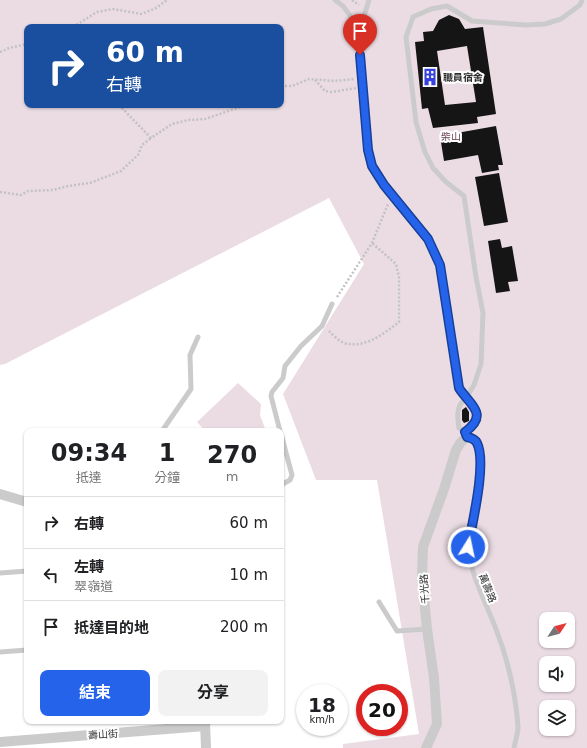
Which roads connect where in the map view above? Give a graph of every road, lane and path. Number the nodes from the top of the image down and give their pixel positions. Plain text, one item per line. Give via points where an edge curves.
1 (167, 0) edge
2 (336, 0) edge
3 (369, 0) edge
4 (582, 0) edge
5 (78, 24) edge
6 (360, 29) junction
7 (24, 45) edge
8 (0, 52) edge
9 (361, 78) junction
10 (315, 80) junction
11 (284, 86) edge
12 (359, 87) dead end
13 (122, 108) edge
14 (237, 108) edge
15 (150, 137) junction
16 (0, 192) edge
17 (392, 195) junction
18 (372, 243) junction
19 (332, 304) joint
20 (322, 326) junction
21 (198, 337) dead end
22 (466, 398) junction
23 (164, 428) edge
24 (280, 428) edge
25 (466, 434) junction
26 (284, 443) edge
27 (284, 483) edge
28 (0, 494) edge
29 (24, 501) edge
30 (24, 571) edge
31 (0, 574) edge
32 (379, 602) dead end
33 (427, 629) junction
34 (24, 650) edge
35 (0, 652) edge
36 (194, 724) edge
37 (205, 724) edge
38 (0, 742) edge
39 (206, 748) edge
40 (426, 748) edge
41 (514, 748) edge

1 - 5 path via 142,14 113,9 97,12
2 - 6 lane via 344,6
3 - 6 lane
4 - 22 lane via 580,5 562,18 545,24 472,21 447,6 431,9 413,18 406,37 416,122 425,152 433,168 464,196 483,313 482,364
6 - 9 lane
7 - 8 path
9 - 10 path
9 - 17 lane via 372,166
10 - 11 path via 309,79 292,86
10 - 12 path via 325,91
13 - 15 path
14 - 15 path via 205,119 172,124
15 - 16 path via 121,171 90,183 53,190 28,191 21,195
17 - 18 path
17 - 22 lane via 428,239 440,265 459,388
18 - 19 path
18 - 20 path via 396,264 399,277 399,322 361,345 343,343
19 - 20 lane
20 - 24 lane via 285,366 283,378 272,392
21 - 23 lane via 190,356 191,388
22 - 25 lane via 459,403 457,415 459,428
22 - 25 lane via 473,402 477,418
25 - 33 street, 千光路 via 456,450 423,546 422,577
25 - 41 lane, 萬壽路 via 478,444 480,482 468,547 473,574 497,632 509,674 518,728
26 - 27 lane via 292,474 290,480
28 - 29 street
30 - 31 lane
32 - 33 lane via 397,631
33 - 40 street, 千光路 via 437,724
34 - 35 lane
36 - 38 street, 壽山街
37 - 39 street

